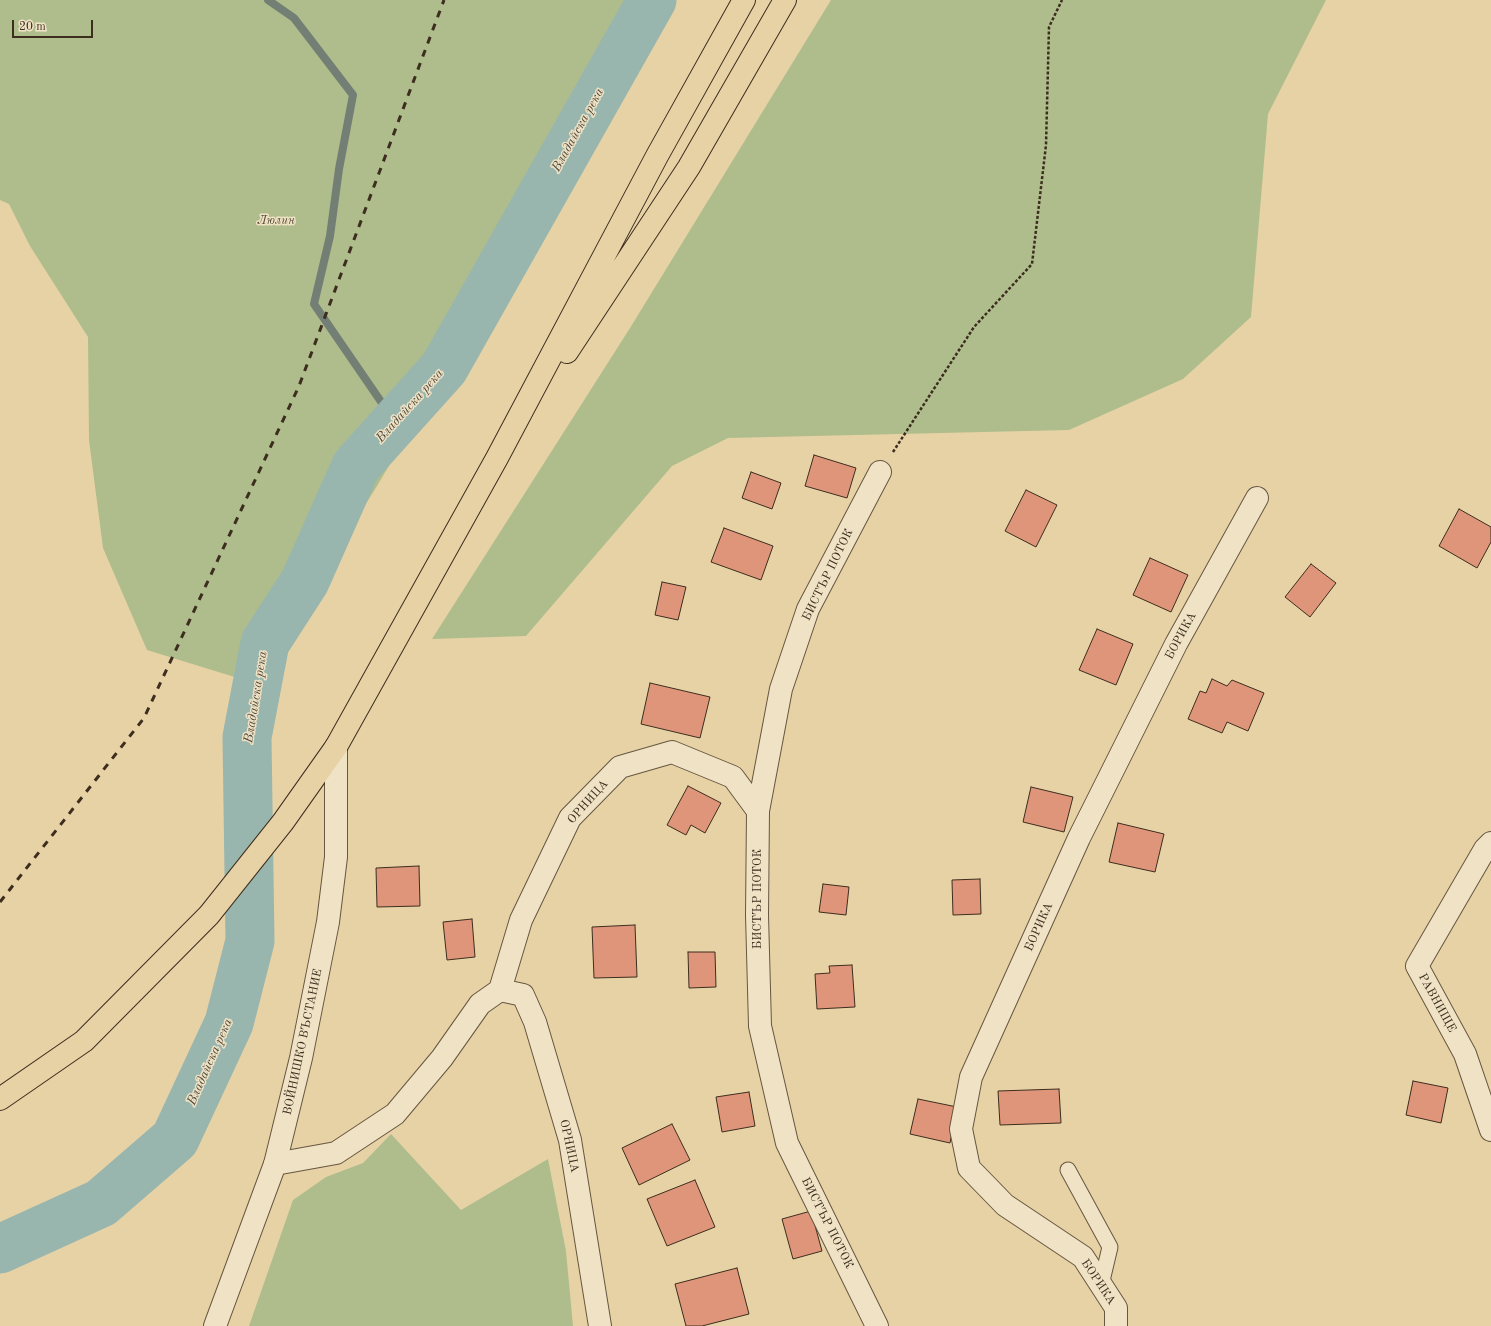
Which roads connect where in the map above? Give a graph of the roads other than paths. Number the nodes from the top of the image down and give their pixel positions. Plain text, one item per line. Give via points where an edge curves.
1 (744, 0) edge
2 (785, 0) edge
3 (497, 458) junction
4 (880, 472) road end
5 (1257, 498) dead end
6 (336, 747) junction
7 (758, 811) junction
8 (1491, 843) edge
9 (500, 990) junction
10 (0, 1099) edge
11 (1491, 1130) edge
12 (275, 1164) junction
13 (1068, 1170) dead end
14 (1101, 1285) junction
15 (215, 1326) edge
16 (600, 1326) edge
17 (878, 1326) edge
18 (1116, 1326) edge

1 - 3 highway via 657,156
2 - 3 highway via 689,167
3 - 6 highway
4 - 7 street, БИСТЪР ПОТОК via 808,609 781,689
5 - 14 street, БОРИКА via 1176,644 1082,831 971,1076 961,1128 969,1168 1006,1205 1083,1258
6 - 10 highway via 283,822 209,916 84,1041
6 - 12 street, ВОЙНИШКО ВЪСТАНИЕ via 336,857 328,922 301,1058
7 - 9 street, ОРНИЦА via 733,777 672,752 620,767 570,818 521,920
7 - 17 street, БИСТЪР ПОТОК via 760,1026 787,1144
8 - 11 street, РАВНИЩЕ via 1485,849 1417,966 1465,1054
9 - 12 street via 480,1004 442,1058 395,1114 336,1152
9 - 16 street, ОРНИЦА via 523,995 535,1022 570,1140
12 - 15 street, ВОЙНИШКО ВЪСТАНИЕ
13 - 14 lane via 1110,1247
14 - 18 street, БОРИКА via 1116,1308

